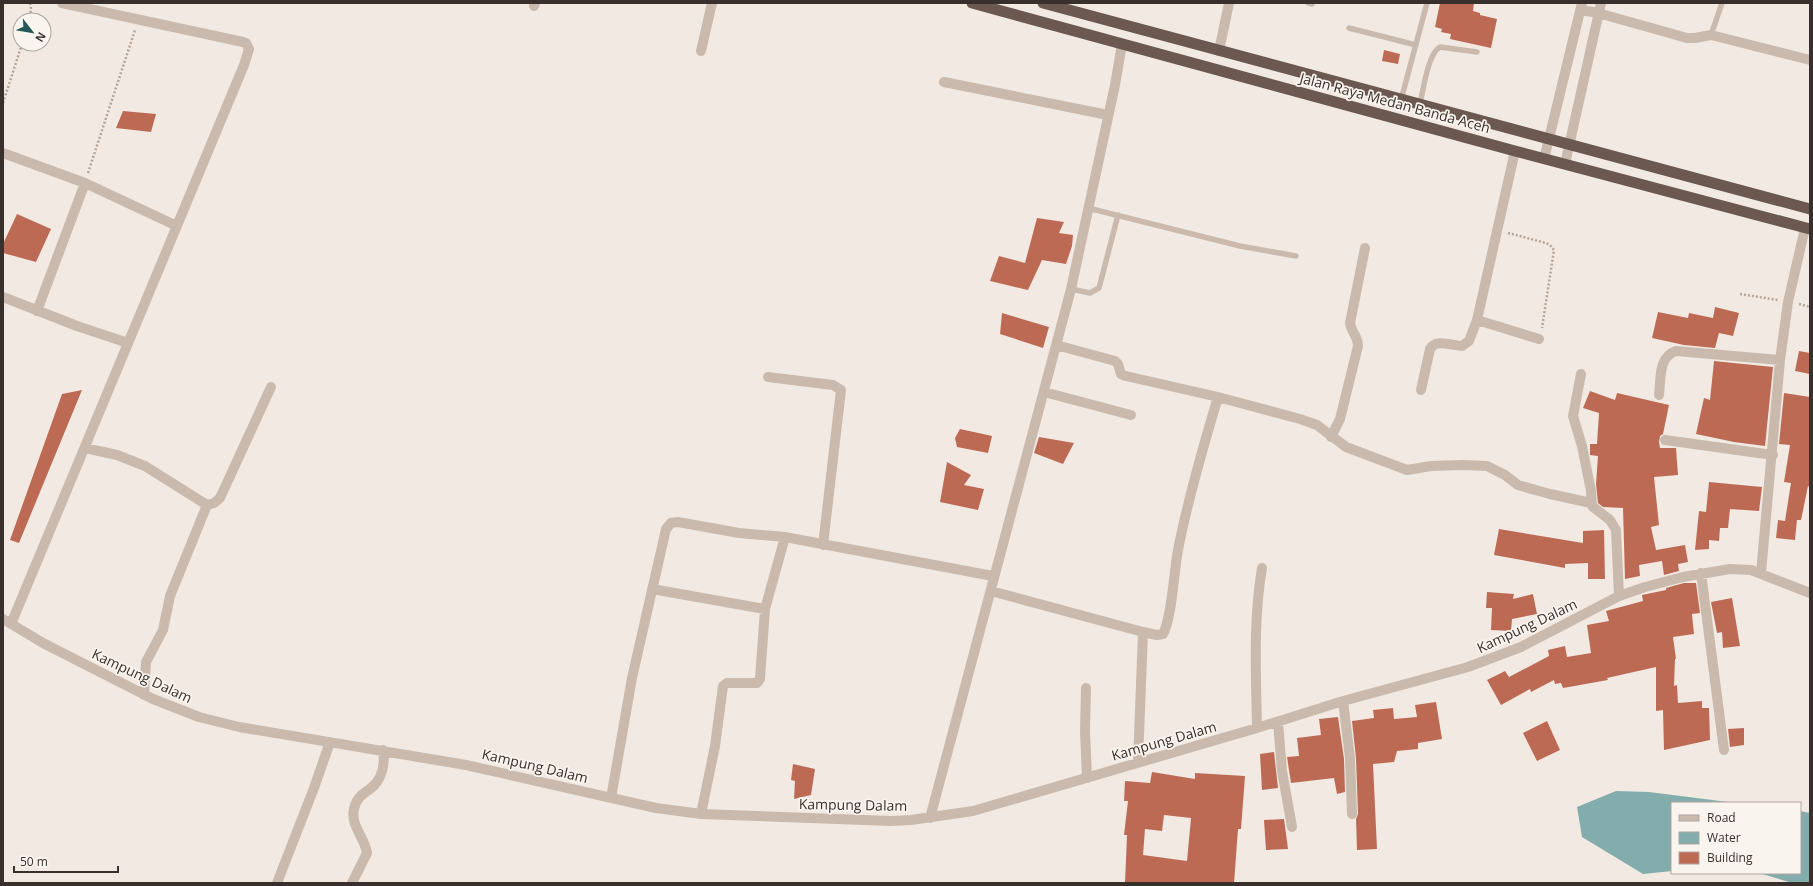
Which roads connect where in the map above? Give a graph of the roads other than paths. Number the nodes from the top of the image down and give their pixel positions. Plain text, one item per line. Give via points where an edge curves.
1 (62, 3) edge
2 (712, 3) edge
3 (972, 3) edge
4 (1043, 3) edge
5 (1229, 3) edge
6 (1427, 3) edge
7 (1722, 3) edge
8 (1582, 6) edge
9 (1599, 8) edge
10 (1349, 28) dead end
11 (1711, 35) junction
12 (1122, 44) junction
13 (1416, 44) junction
14 (701, 51) dead end
15 (1219, 51) junction
16 (1477, 52) dead end
17 (1810, 60) edge
18 (944, 82) dead end
19 (1401, 100) junction
20 (1420, 105) junction
21 (1108, 115) junction
22 (1549, 139) junction
23 (1570, 144) junction
24 (1515, 152) junction
25 (3, 153) edge
26 (1544, 159) junction
27 (1565, 164) junction
28 (85, 183) junction
29 (1088, 208) junction
30 (1810, 209) edge
31 (1118, 216) junction
32 (177, 226) junction
33 (1807, 229) edge
34 (1365, 248) dead end
35 (1296, 256) dead end
36 (1071, 289) junction
37 (3, 297) edge
38 (37, 310) junction
39 (1477, 320) junction
40 (1539, 339) road end
41 (128, 343) junction
42 (1056, 345) junction
43 (1780, 360) junction
44 (1581, 374) dead end
45 (768, 377) dead end
46 (272, 387) dead end
47 (1421, 390) dead end
48 (1044, 392) junction
49 (1659, 395) dead end
50 (1218, 397) junction
51 (1131, 415) dead end
52 (1331, 436) junction
53 (1665, 440) dead end
54 (85, 448) junction
55 (1773, 455) junction
56 (1590, 503) junction
57 (207, 505) junction
58 (785, 537) junction
59 (823, 545) junction
60 (1262, 568) dead end
61 (1701, 573) junction
62 (1761, 573) junction
63 (993, 576) junction
64 (652, 589) junction
65 (991, 591) junction
66 (1810, 593) edge
67 (1619, 596) junction
68 (765, 609) junction
69 (7, 621) edge
70 (1143, 632) junction
71 (1086, 688) dead end
72 (144, 695) junction
73 (1343, 701) junction
74 (1278, 722) junction
75 (1258, 728) junction
76 (330, 742) junction
77 (383, 750) junction
78 (1724, 750) dead end
79 (1138, 762) junction
80 (1087, 778) junction
81 (610, 798) junction
82 (701, 814) junction
83 (1352, 814) dead end
84 (930, 818) junction
85 (1292, 827) dead end
86 (277, 883) edge
87 (352, 883) edge

1 - 32 street via 246,43 249,50 244,65
2 - 14 street
3 - 12 highway, Jalan Raya Medan Banda Aceh
4 - 15 highway, Jalan Raya Medan Banda Aceh
5 - 15 street
6 - 13 lane
7 - 11 lane
8 - 9 street
8 - 22 street
9 - 11 street via 1688,38
9 - 23 street
10 - 13 lane
11 - 17 street
12 - 21 street
12 - 24 highway, Jalan Raya Medan Banda Aceh
13 - 19 lane
15 - 19 highway, Jalan Raya Medan Banda Aceh
16 - 20 lane via 1440,47 1435,51
18 - 21 street
19 - 20 highway, Jalan Raya Medan Banda Aceh
20 - 22 highway, Jalan Raya Medan Banda Aceh
21 - 29 street
22 - 23 highway, Jalan Raya Medan Banda Aceh
22 - 26 street
23 - 27 street
23 - 30 highway, Jalan Raya Medan Banda Aceh
24 - 26 highway, Jalan Raya Medan Banda Aceh
24 - 39 street
25 - 28 street
26 - 27 highway, Jalan Raya Medan Banda Aceh
27 - 33 highway, Jalan Raya Medan Banda Aceh
28 - 32 street
28 - 38 street
29 - 31 lane
29 - 36 street
31 - 35 lane via 1240,246
31 - 36 lane via 1099,288 1090,293
32 - 41 street
33 - 43 street via 1788,302
34 - 52 street via 1350,323 1358,346 1340,419
36 - 42 street
37 - 38 street
38 - 41 street
39 - 40 street
39 - 47 street via 1465,346 1437,343 1431,347
41 - 54 street
42 - 48 street
42 - 50 street via 1115,361 1121,374 1126,376
43 - 49 street via 1676,351 1664,361
43 - 55 street
44 - 56 street via 1573,416 1591,491
45 - 59 street via 834,385 840,390
46 - 57 street via 220,498
48 - 51 street
48 - 63 street
50 - 52 street via 1300,419 1322,428
50 - 70 street via 1193,480 1178,550 1166,626 1161,635
52 - 56 street via 1351,449 1407,470 1431,466 1487,466 1505,474 1518,485
53 - 55 street
54 - 57 street via 117,455 145,466
54 - 69 street
55 - 62 street
56 - 67 street via 1593,509 1612,523 1616,530
57 - 72 street via 170,596 163,630 146,662
58 - 59 street
58 - 64 street via 739,533 688,523 671,523 666,529
58 - 68 street
59 - 63 street
60 - 75 street via 1256,610
61 - 62 street, Kampung Dalam via 1741,569
61 - 67 street, Kampung Dalam
61 - 78 street
62 - 66 street, Kampung Dalam
63 - 65 street
64 - 68 street
64 - 81 street via 632,678
65 - 70 street
65 - 84 street
67 - 73 street, Kampung Dalam via 1522,647 1497,657 1468,668
68 - 82 street via 759,682 727,683 723,686 715,746
69 - 72 street, Kampung Dalam via 43,643
70 - 79 street
71 - 80 street
72 - 76 street, Kampung Dalam via 199,717 239,727
73 - 74 street, Kampung Dalam
73 - 83 street via 1350,758
74 - 75 street, Kampung Dalam
74 - 85 street via 1282,771
75 - 79 street, Kampung Dalam
76 - 77 street, Kampung Dalam
76 - 86 street
77 - 81 street, Kampung Dalam via 466,765
77 - 87 street via 384,768 374,785 358,798 354,808 354,822 367,853
79 - 80 street, Kampung Dalam
80 - 84 street, Kampung Dalam via 972,811
81 - 82 street, Kampung Dalam
82 - 84 street, Kampung Dalam via 891,821

